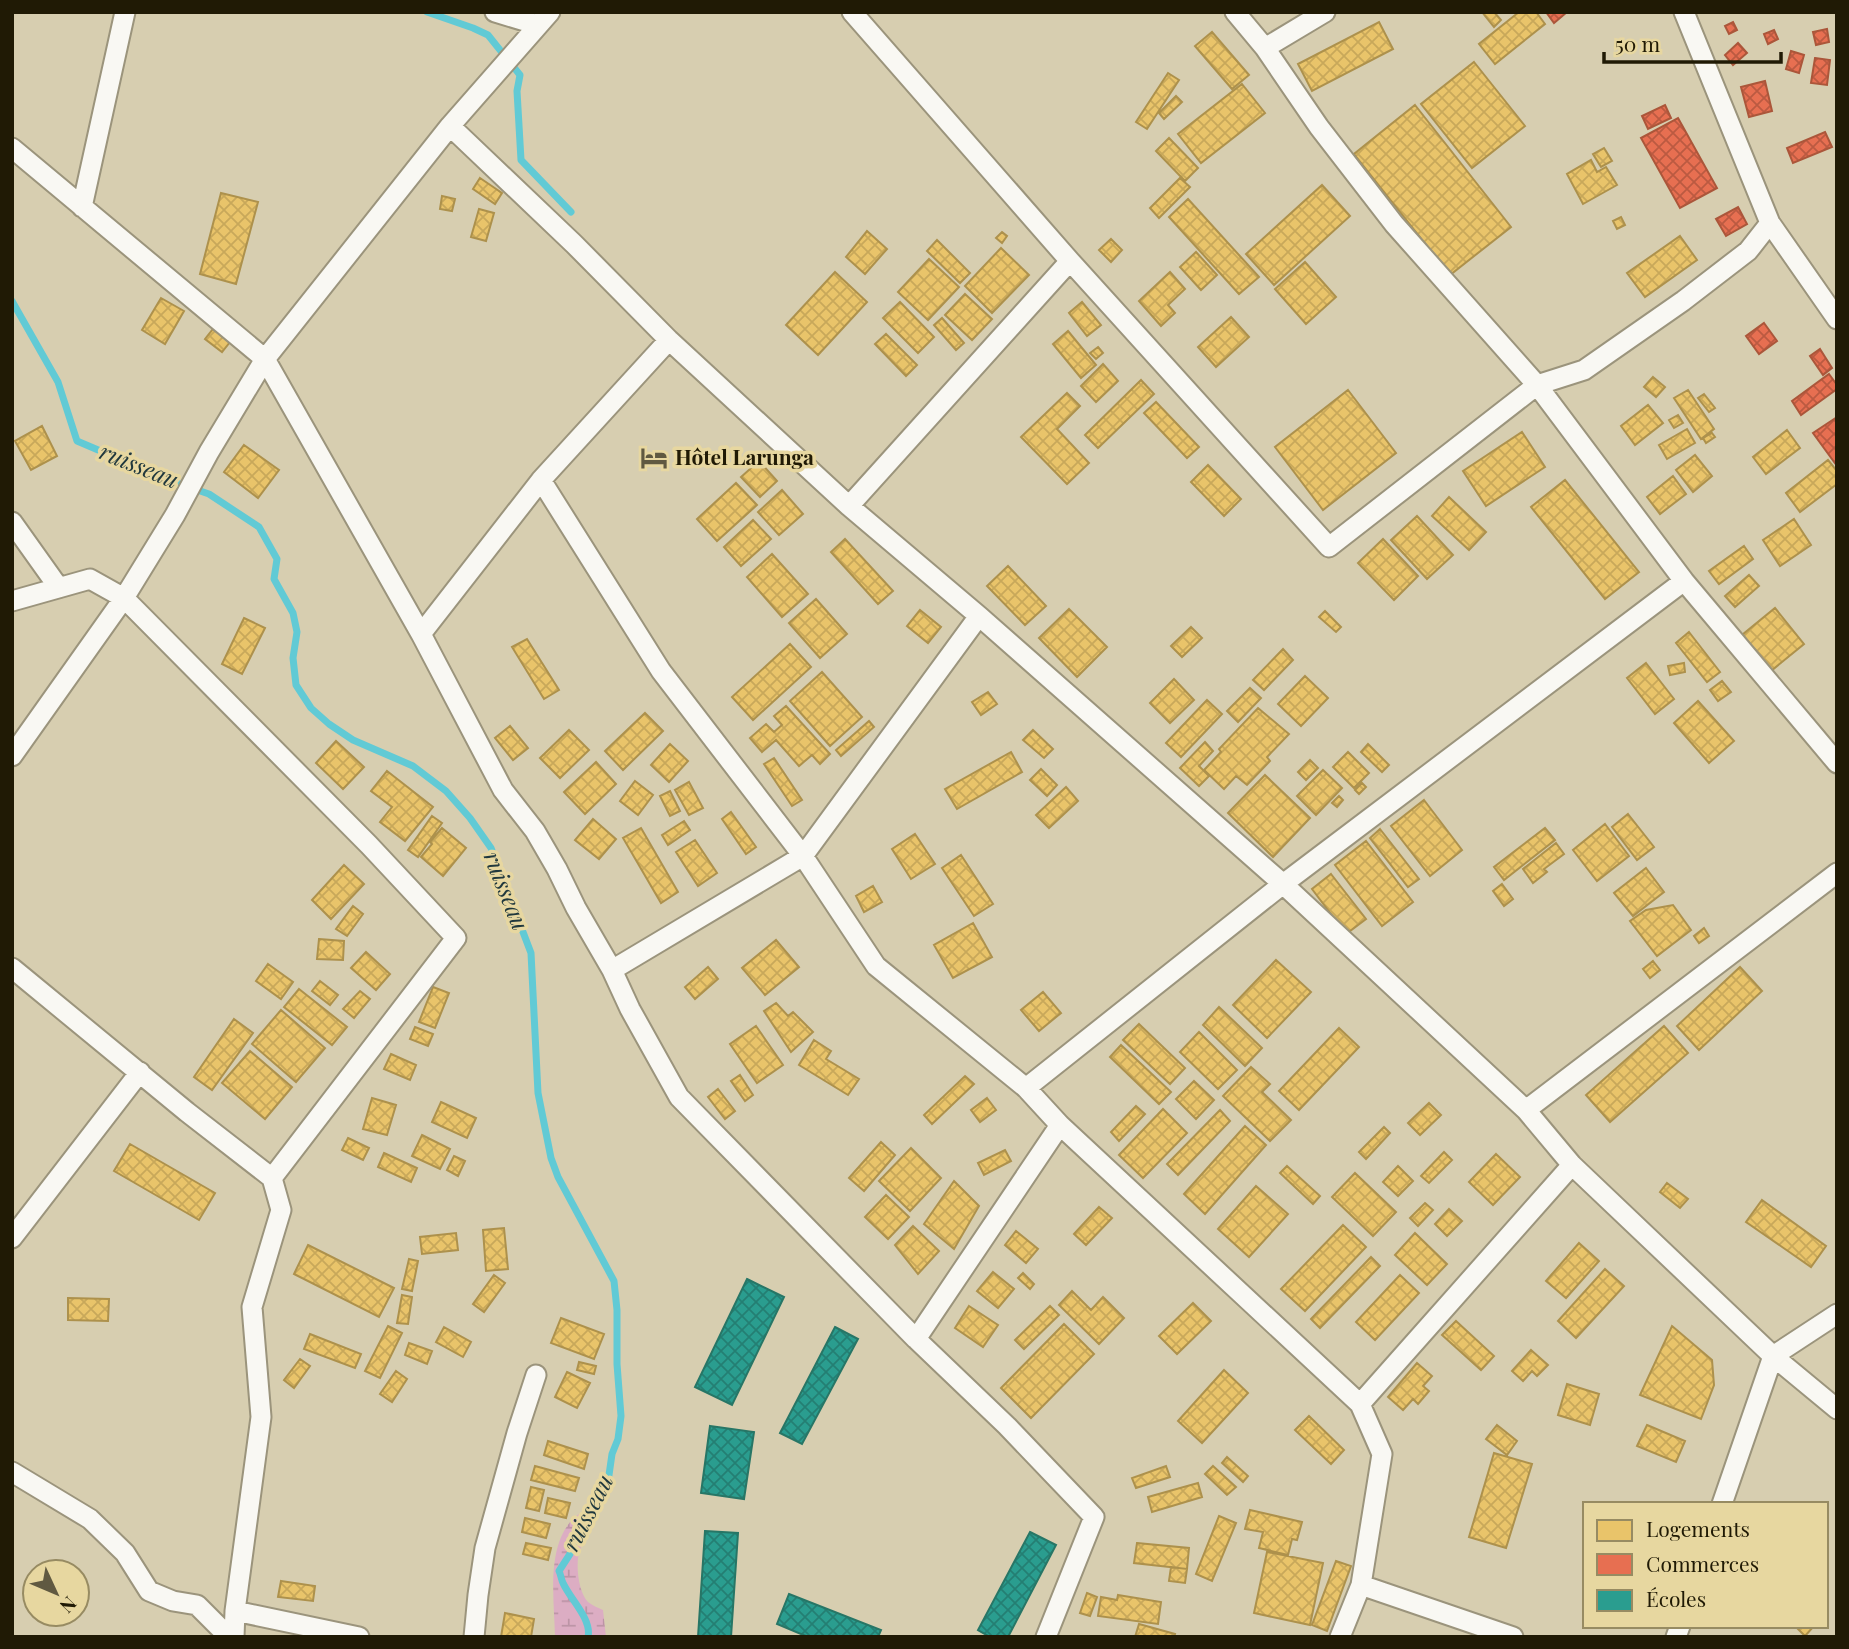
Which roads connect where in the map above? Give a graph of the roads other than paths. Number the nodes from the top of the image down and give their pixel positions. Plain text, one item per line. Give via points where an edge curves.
1 (125, 12) edge
2 (495, 12) edge
3 (852, 12) edge
4 (1235, 12) edge
5 (1325, 12) edge
6 (1684, 12) edge
7 (544, 19) edge
8 (1265, 48) junction
9 (450, 126) junction
10 (12, 148) edge
11 (82, 207) junction
12 (1770, 223) junction
13 (1070, 261) junction
14 (1837, 319) edge
15 (669, 340) junction
16 (265, 359) junction
17 (1537, 385) junction
18 (541, 480) junction
19 (849, 506) junction
20 (12, 522) edge
21 (1684, 580) junction
22 (59, 588) junction
23 (124, 598) junction
24 (12, 601) edge
25 (979, 616) junction
26 (421, 634) junction
27 (12, 756) edge
28 (1837, 763) edge
29 (803, 856) junction
30 (1837, 873) edge
31 (1283, 884) junction
32 (12, 968) edge
33 (612, 970) junction
34 (141, 1072) junction
35 (1026, 1088) junction
36 (1526, 1110) junction
37 (1060, 1125) junction
38 (1572, 1165) junction
39 (272, 1178) junction
40 (12, 1238) edge
41 (1837, 1314) edge
42 (916, 1339) junction
43 (1773, 1356) junction
44 (536, 1375) dead end
45 (1360, 1404) junction
46 (1837, 1409) edge
47 (12, 1472) edge
48 (1723, 1502) edge
49 (1361, 1585) junction
50 (235, 1611) junction
51 (231, 1637) edge
52 (359, 1637) edge
53 (474, 1637) edge
54 (1046, 1637) edge
55 (1340, 1637) edge
56 (1513, 1637) edge

1 - 11 street
2 - 7 street
3 - 13 street
4 - 8 street
5 - 8 street
6 - 12 street
7 - 9 street
8 - 17 street via 1394,225
9 - 15 street
9 - 16 street
10 - 11 street
11 - 16 street
12 - 14 street
12 - 17 street via 1748,251 1584,370
13 - 17 street via 1329,547
13 - 19 street
15 - 18 street
15 - 19 street
16 - 23 street
16 - 26 street
17 - 21 street
18 - 26 street
18 - 29 street via 660,671
19 - 25 street
20 - 22 street
21 - 28 street
21 - 31 street
22 - 23 street via 90,579
22 - 24 street
23 - 27 street
23 - 39 street via 456,938
25 - 29 street
25 - 31 street
26 - 33 street via 503,790 535,831
29 - 33 street
29 - 35 street via 876,966
30 - 36 street
31 - 35 street
31 - 36 street
32 - 34 street
33 - 42 street via 679,1097
34 - 39 street
34 - 40 street
35 - 37 street
36 - 38 street
37 - 42 street
37 - 45 street
38 - 43 street
38 - 45 street
39 - 50 street via 281,1210 252,1307 261,1417
41 - 43 street
42 - 54 street via 1094,1517
43 - 46 street
43 - 48 street
44 - 53 street via 485,1548
45 - 49 street via 1382,1454
47 - 51 street via 90,1519 125,1553 149,1591 197,1605
49 - 55 street
49 - 56 street
50 - 51 street
50 - 52 street

